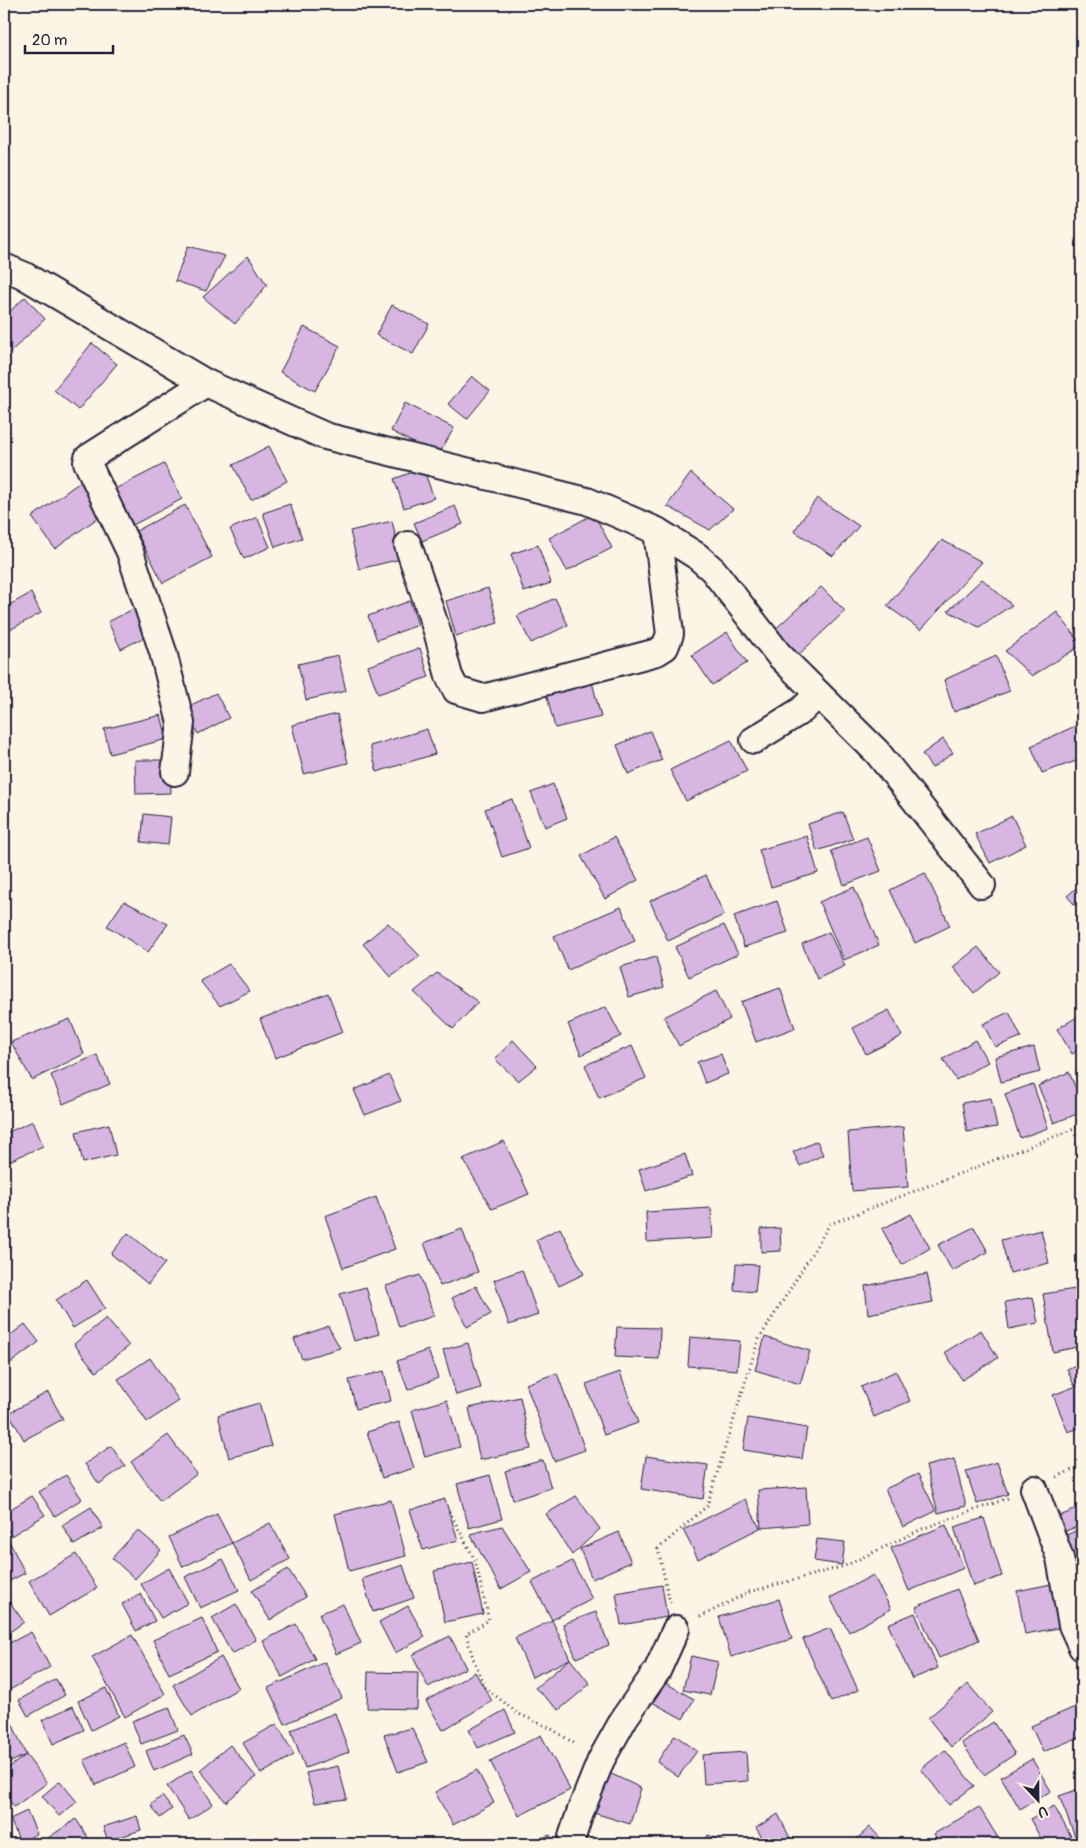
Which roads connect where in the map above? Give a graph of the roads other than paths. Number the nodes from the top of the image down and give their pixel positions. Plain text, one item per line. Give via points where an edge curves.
1 (4, 267) edge
2 (206, 383) junction
3 (657, 531) junction
4 (408, 545) dead end
5 (818, 694) junction
6 (754, 740) dead end
7 (176, 772) dead end
8 (982, 885) dead end
9 (1034, 1489) road end
10 (676, 1629) road end
11 (1082, 1647) edge
12 (572, 1844) edge

1 - 2 street via 23,275
2 - 3 street via 325,436 587,501
2 - 7 street via 88,458 87,462 130,552 163,652 180,724
3 - 4 street via 670,634 665,647 657,652 483,698 456,690 449,676
3 - 5 street via 713,570 779,656
5 - 6 street via 802,710
5 - 8 street via 877,752
9 - 11 street via 1060,1558 1072,1625
10 - 12 street via 657,1671 600,1760

